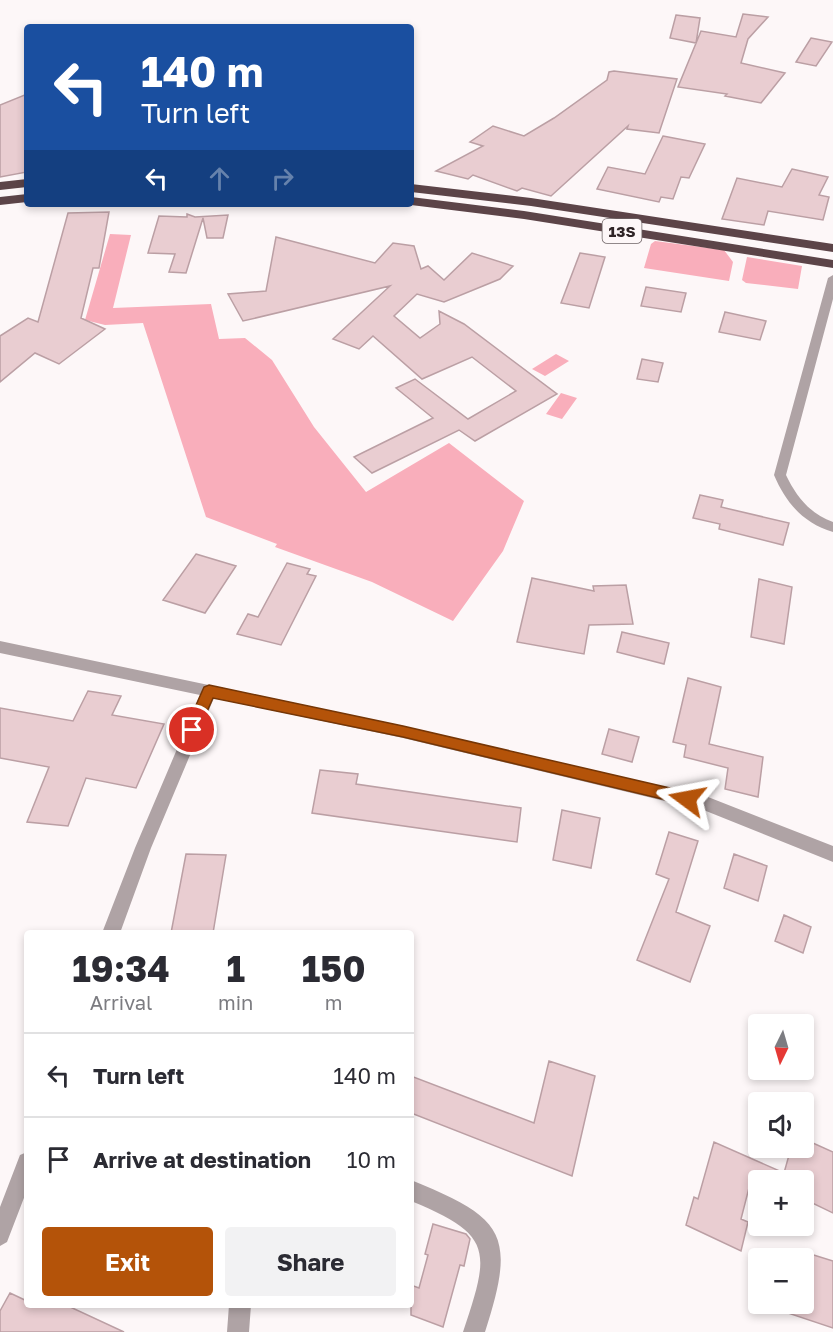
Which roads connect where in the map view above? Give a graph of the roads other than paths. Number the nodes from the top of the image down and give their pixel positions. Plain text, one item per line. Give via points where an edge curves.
1 (24, 183) edge
2 (0, 186) edge
3 (414, 188) edge
4 (24, 198) edge
5 (0, 201) edge
6 (414, 201) edge
7 (531, 202) junction
8 (524, 215) junction
9 (833, 248) edge
10 (833, 264) edge
11 (833, 278) edge
12 (833, 527) edge
13 (0, 647) edge
14 (209, 691) junction
15 (833, 854) edge
16 (112, 930) edge
17 (24, 1170) edge
18 (414, 1191) edge
19 (0, 1235) edge
20 (240, 1308) edge
21 (238, 1332) edge
22 (474, 1332) edge

1 - 2 highway
3 - 7 highway, 13S
4 - 5 highway
6 - 8 highway, 13S
7 - 8 highway
7 - 9 highway, 13S
8 - 10 highway, 13S
11 - 12 street via 780,475 786,491 804,514
13 - 14 street
14 - 15 street via 708,804
14 - 16 street
17 - 19 street
18 - 22 street via 471,1219 488,1239 489,1284
20 - 21 street

